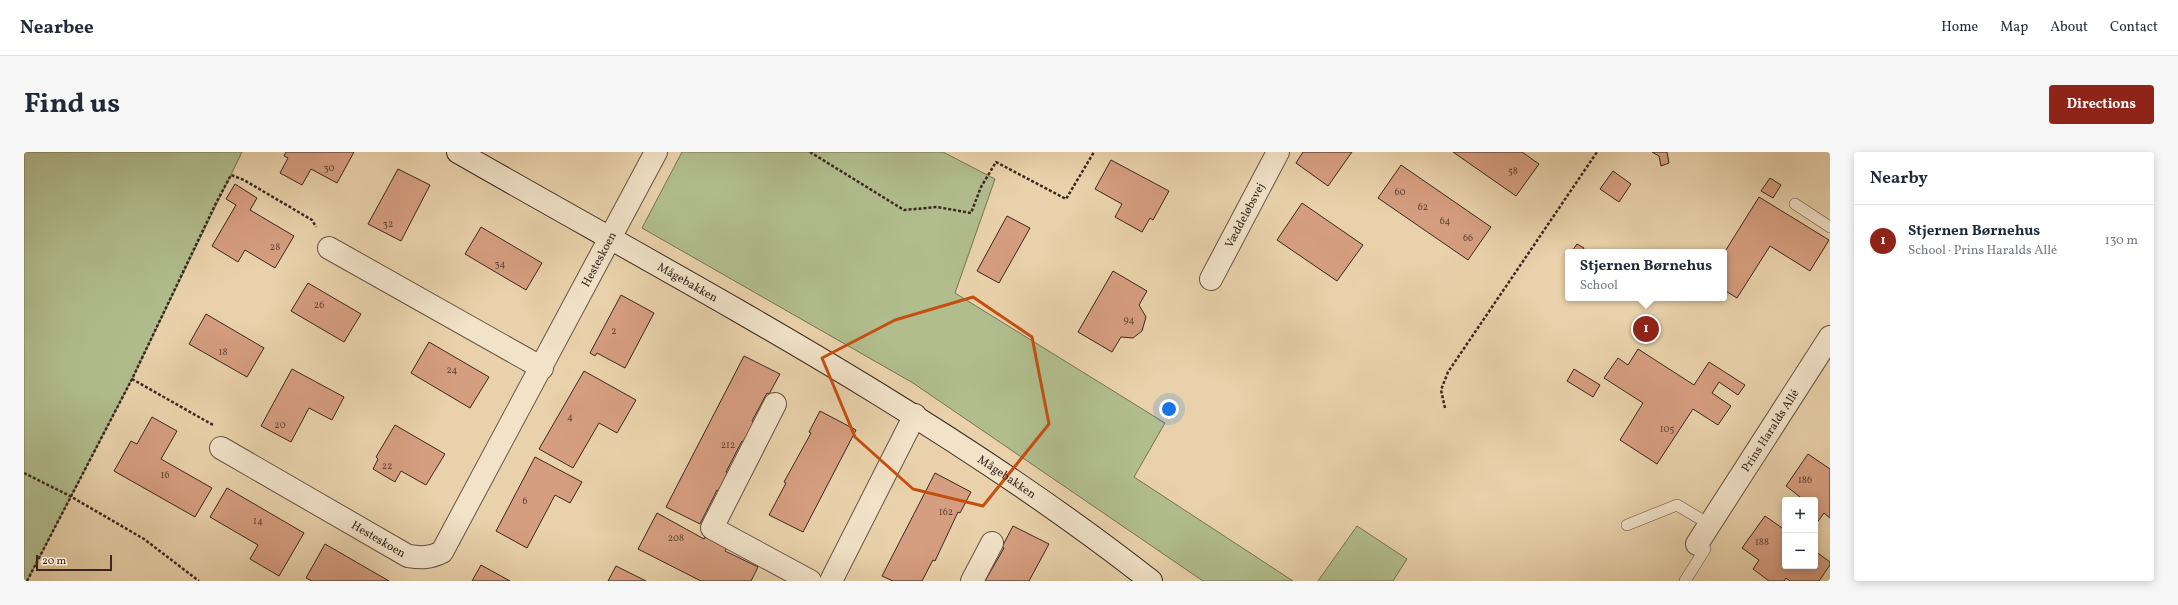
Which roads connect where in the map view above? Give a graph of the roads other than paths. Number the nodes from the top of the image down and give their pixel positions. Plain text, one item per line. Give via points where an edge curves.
1 (458, 152) edge
2 (656, 152) edge
3 (1278, 152) edge
4 (1795, 204) dead end
5 (1830, 227) edge
6 (611, 240) junction
7 (329, 248) road end
8 (1211, 279) dead end
9 (1830, 337) edge
10 (542, 368) junction
11 (775, 404) dead end
12 (915, 415) junction
13 (221, 448) road end
14 (1709, 524) junction
15 (1627, 525) dead end
16 (1097, 539) junction
17 (992, 543) dead end
18 (1697, 544) joint
19 (810, 581) edge
20 (831, 581) edge
21 (972, 581) edge
22 (1151, 581) edge
23 (1169, 581) edge
24 (1685, 581) edge

1 - 6 street, Mågebakken
2 - 6 street, Hesteskoen
3 - 8 street, Væddeløbsvej
4 - 5 lane
6 - 10 street, Hesteskoen
6 - 12 street, Mågebakken
7 - 10 street
9 - 14 street, Prins Haralds Allé
10 - 13 street, Hesteskoen via 448,543 442,552 431,558 408,556
11 - 19 street via 712,528
12 - 16 street, Mågebakken
12 - 20 street
14 - 15 lane via 1677,505
14 - 18 street, Prins Haralds Allé
16 - 22 street, Mågebakken
16 - 23 street, Mågebakken
17 - 21 street
18 - 24 lane, Prins Haralds Allé via 1705,549

